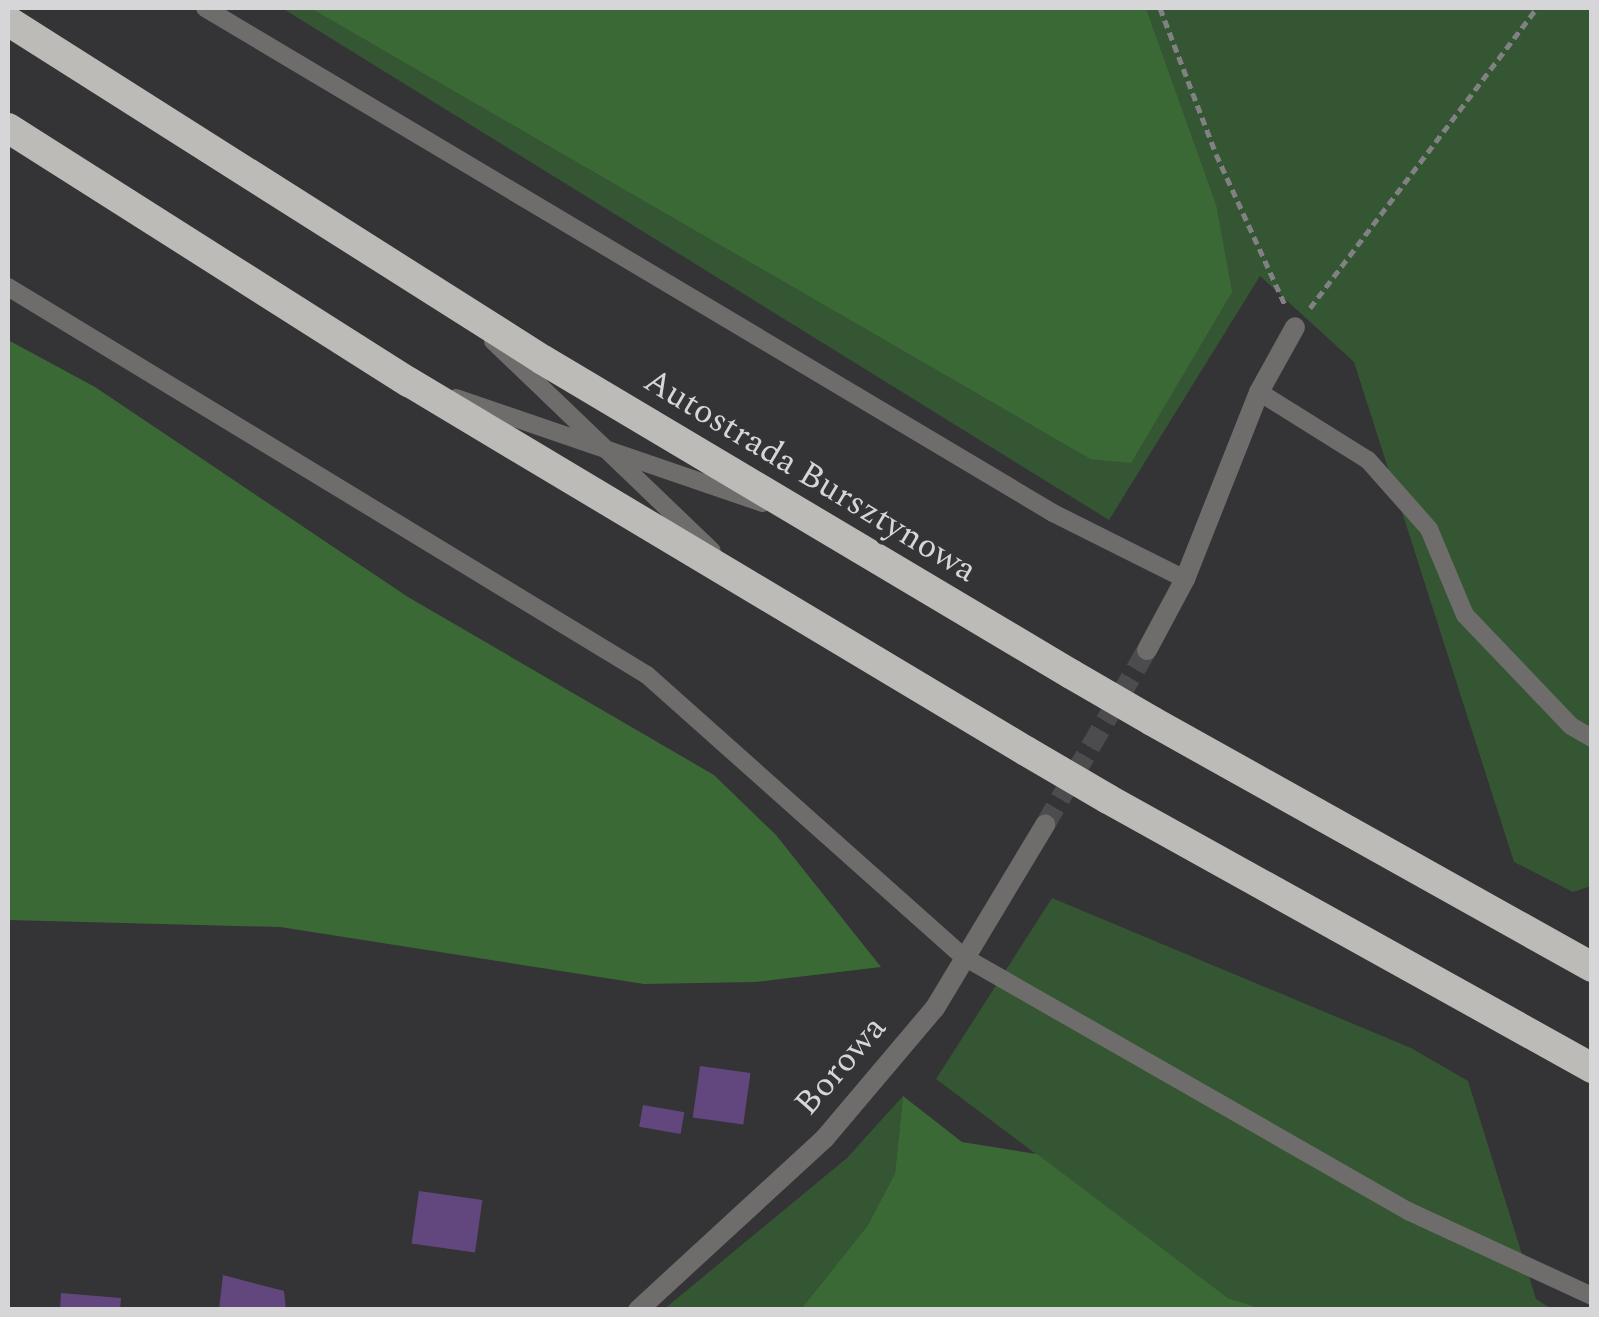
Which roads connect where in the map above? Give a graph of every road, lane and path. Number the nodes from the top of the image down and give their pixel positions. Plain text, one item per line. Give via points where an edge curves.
1 (205, 8) edge
2 (1160, 8) edge
3 (1537, 8) edge
4 (8, 22) edge
5 (8, 128) edge
6 (8, 287) edge
7 (456, 306) junction
8 (1295, 327) junction
9 (409, 382) junction
10 (1259, 392) junction
11 (605, 450) junction
12 (801, 516) junction
13 (1185, 579) junction
14 (755, 592) junction
15 (1146, 650) tunnel mouth
16 (1592, 738) edge
17 (1045, 825) tunnel mouth
18 (964, 957) junction
19 (1592, 967) edge
20 (1592, 1068) edge
21 (1592, 1296) edge
22 (638, 1310) edge

1 - 13 lane via 1053,513
2 - 8 path via 1216,154
3 - 8 path
4 - 7 highway, Autostrada Bursztynowa
5 - 9 highway
6 - 18 lane via 647,674
7 - 11 lane
7 - 12 highway, Autostrada Bursztynowa
8 - 10 street
9 - 11 lane
9 - 14 highway
10 - 13 street
10 - 16 lane via 1368,460 1428,529 1465,615 1571,726
11 - 12 lane
11 - 14 lane
12 - 19 highway, Autostrada Bursztynowa, bridge
13 - 15 street
14 - 20 highway, bridge via 1108,799
17 - 18 street, Borowa
18 - 21 lane via 1408,1211
18 - 22 street, Borowa via 935,1008 824,1138

